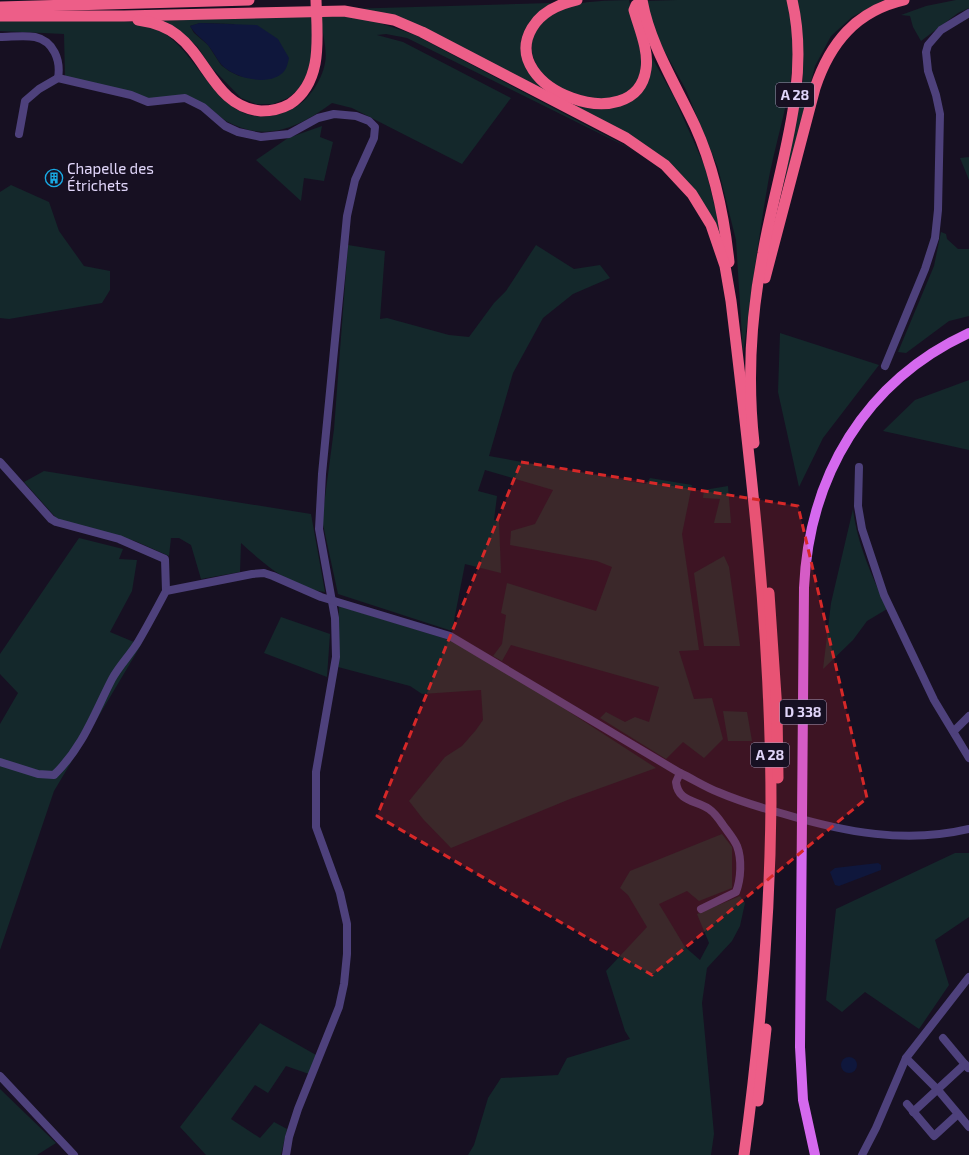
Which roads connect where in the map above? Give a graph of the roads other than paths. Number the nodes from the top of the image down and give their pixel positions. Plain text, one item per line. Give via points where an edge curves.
1 (249, 0) edge
2 (316, 0) edge
3 (577, 0) edge
4 (904, 0) edge
5 (793, 4) edge
6 (638, 6) edge
7 (0, 7) edge
8 (969, 14) edge
9 (0, 16) edge
10 (124, 16) junction
11 (0, 37) edge
12 (58, 78) junction
13 (19, 134) dead end
14 (731, 301) junction
15 (969, 334) edge
16 (885, 366) dead end
17 (751, 372) junction
18 (0, 462) edge
19 (859, 467) dead end
20 (166, 591) junction
21 (331, 600) junction
22 (969, 716) edge
23 (954, 731) junction
24 (969, 758) edge
25 (0, 762) edge
26 (680, 773) junction
27 (969, 829) edge
28 (701, 909) dead end
29 (969, 977) edge
30 (943, 1038) dead end
31 (906, 1058) junction
32 (967, 1066) edge
33 (0, 1076) edge
34 (938, 1090) junction
35 (907, 1104) dead end
36 (913, 1112) junction
37 (958, 1114) junction
38 (969, 1127) edge
39 (74, 1155) edge
40 (286, 1155) edge
41 (744, 1155) edge
42 (751, 1155) edge
43 (815, 1155) edge
44 (862, 1155) edge

1 - 7 highway
2 - 10 highway via 316,58 310,82 296,100 285,107 263,111 239,105 225,95 177,35 154,24
3 - 6 highway via 557,6 540,16 529,35 527,53 530,66 545,84 561,93 590,103 618,101 634,92 642,82 646,62
4 - 17 highway via 876,10 851,27 833,48 820,74 770,256
5 - 17 highway, A 28 via 798,36 797,78 791,120 762,253 754,307
6 - 14 highway, A 28 via 703,146 717,188 726,238
8 - 16 street via 942,30 928,45 926,52 928,71 940,114 935,238
9 - 10 highway
10 - 14 highway via 344,11 394,20 422,32 626,138 665,165 692,194 711,225 724,266
11 - 12 street via 35,37 50,44 60,68
12 - 13 street via 25,101
12 - 21 street via 131,95 148,102 185,98 203,107 225,126 261,137 290,134 318,118 334,114 356,116 375,127 374,138 355,180 347,216 323,459 319,529
14 - 41 highway, A 28 via 760,577 769,717 766,950
15 - 43 main road, D 338 via 937,350 917,364 892,384 867,411 830,471 817,504 809,536 804,588 800,1047 803,1100
17 - 42 highway, A 28 via 753,439 773,639 778,817 768,1016
18 - 20 street via 56,522 118,539 165,560
19 - 23 street via 858,506 862,529 884,595 934,700
20 - 21 street via 264,573
20 - 25 street via 138,642 113,678 89,729 62,767 54,775 38,774
21 - 26 street via 436,630 457,639
21 - 40 street via 335,618 336,656 316,772 316,827 340,893 347,924 346,962 339,1007 298,1109
22 - 23 street
23 - 24 street
26 - 27 street via 718,792 756,806 822,825 863,833 893,836 926,835
26 - 28 street via 676,782 680,794 686,800 710,809 738,851 740,876 736,892
29 - 31 street
30 - 32 street
31 - 34 street
31 - 44 street
32 - 34 street
33 - 39 street
34 - 36 street
34 - 37 street
35 - 36 street
36 - 37 street via 934,1136
37 - 38 street

